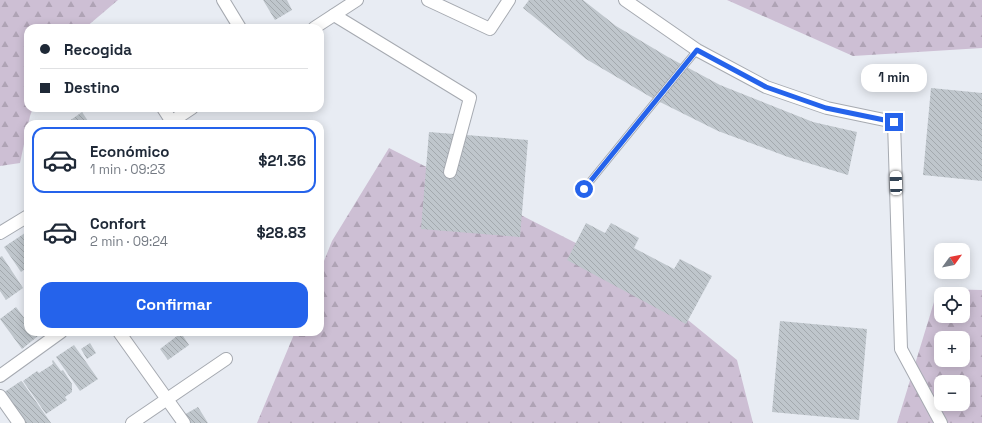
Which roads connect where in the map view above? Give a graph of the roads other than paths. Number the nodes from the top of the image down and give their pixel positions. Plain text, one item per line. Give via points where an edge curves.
1 (223, 0) edge
2 (428, 0) edge
3 (508, 0) edge
4 (625, 0) edge
5 (352, 1) edge
6 (334, 15) junction
7 (238, 24) edge
8 (320, 24) edge
9 (697, 50) junction
10 (186, 112) edge
11 (174, 120) edge
12 (450, 172) dead end
13 (584, 189) dead end
14 (24, 218) edge
15 (0, 233) edge
16 (55, 336) edge
17 (122, 336) edge
18 (226, 359) dead end
19 (0, 376) edge
20 (0, 396) edge
21 (167, 399) junction
22 (19, 423) edge
23 (132, 423) edge
24 (184, 423) edge
25 (941, 423) edge

1 - 7 street
2 - 3 street via 490,29
4 - 9 street
5 - 6 street
6 - 8 street
6 - 12 street via 470,98
9 - 13 lane
9 - 25 street via 766,87 826,108 894,122 901,349
10 - 11 street
14 - 15 street
16 - 19 street
17 - 21 street
18 - 21 street
20 - 22 street
21 - 23 street
21 - 24 street

